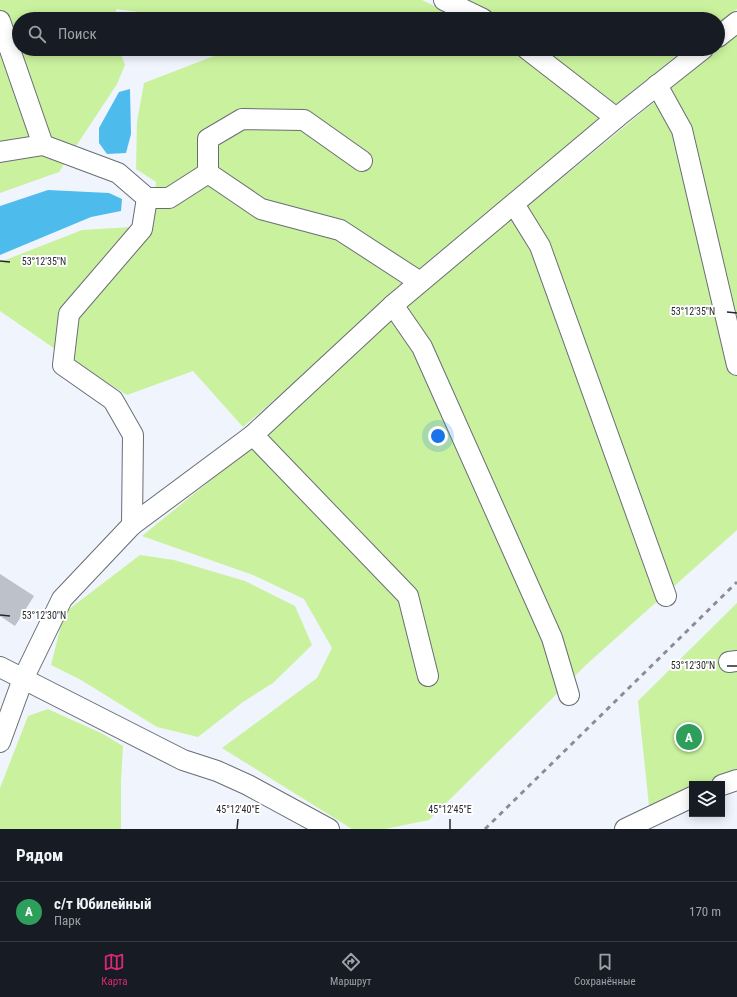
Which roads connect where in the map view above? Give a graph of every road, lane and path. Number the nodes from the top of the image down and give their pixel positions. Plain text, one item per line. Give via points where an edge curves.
1 (444, 0) edge
2 (468, 12) edge
3 (0, 21) edge
4 (737, 22) edge
5 (725, 31) edge
6 (12, 56) edge
7 (12, 56) edge
8 (536, 56) edge
9 (694, 56) edge
10 (658, 85) junction
11 (616, 118) junction
12 (43, 145) junction
13 (0, 152) edge
14 (362, 161) dead end
15 (208, 173) junction
16 (147, 198) junction
17 (514, 204) junction
18 (420, 282) junction
19 (393, 305) junction
20 (737, 365) edge
21 (253, 434) junction
22 (132, 525) junction
23 (666, 596) dead end
24 (0, 666) edge
25 (428, 676) dead end
26 (24, 679) junction
27 (569, 695) dead end
28 (0, 742) edge
29 (737, 780) edge
30 (725, 785) edge
31 (689, 798) edge
32 (329, 829) edge
33 (625, 829) edge

1 - 2 street
3 - 6 street
4 - 5 street
7 - 12 street
8 - 11 street
9 - 10 street
10 - 11 street
10 - 20 street via 682,130
11 - 17 street
12 - 13 street
12 - 16 street via 118,173
14 - 15 street via 304,120 242,120 208,139
15 - 16 street via 169,198
15 - 18 street via 261,209 340,230
16 - 22 street via 142,229 69,314 63,365 113,400 133,435
17 - 18 street
17 - 23 street via 540,246
18 - 19 street
19 - 21 street
19 - 27 street via 425,354 552,638
21 - 22 street
21 - 25 street via 408,596
22 - 26 street via 62,599
24 - 26 street
26 - 28 street
26 - 32 street via 183,760 248,785
29 - 30 street
31 - 33 street

